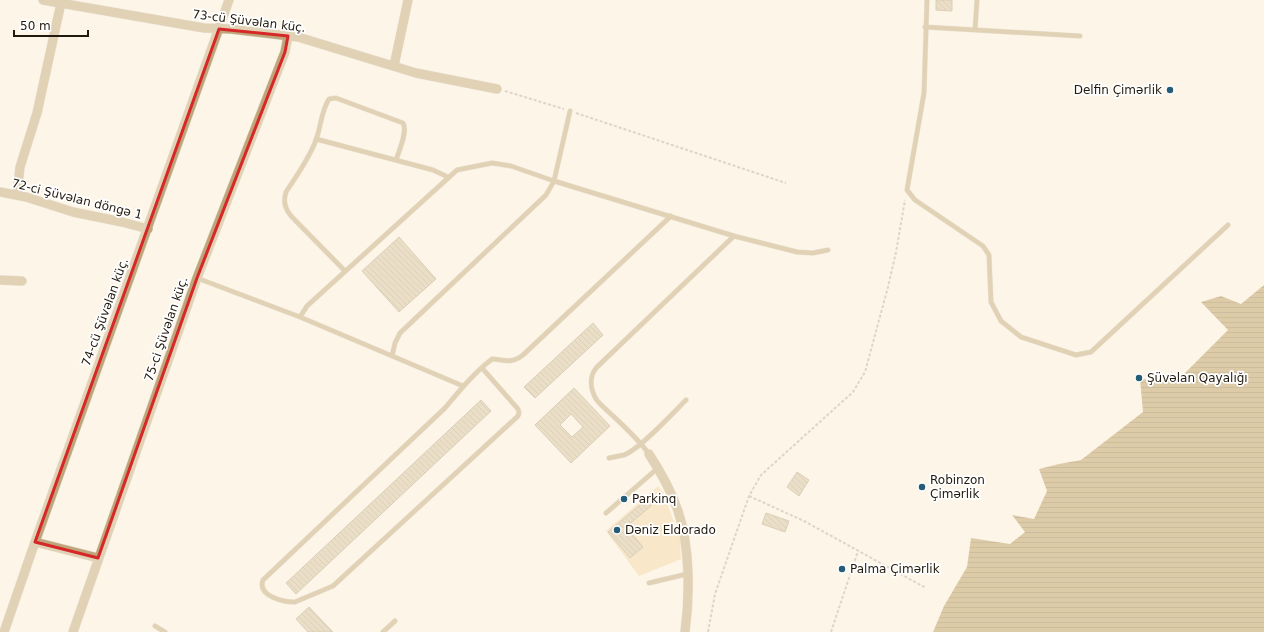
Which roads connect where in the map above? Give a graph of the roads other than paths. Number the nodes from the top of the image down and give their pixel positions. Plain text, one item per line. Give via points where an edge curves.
1 (43, 0) edge
2 (229, 0) edge
3 (408, 0) edge
4 (927, 0) edge
5 (977, 0) edge
6 (61, 3) junction
7 (925, 27) junction
8 (219, 29) junction
9 (975, 30) junction
10 (288, 36) junction
11 (1080, 36) dead end
12 (394, 66) junction
13 (497, 89) road end
14 (570, 111) road end
15 (316, 139) junction
16 (396, 160) junction
17 (448, 177) junction
18 (554, 181) junction
19 (0, 192) edge
20 (17, 195) junction
21 (671, 216) junction
22 (1228, 225) dead end
23 (148, 229) junction
24 (734, 236) junction
25 (828, 250) dead end
26 (345, 272) junction
27 (197, 278) junction
28 (0, 280) edge
29 (22, 281) dead end
30 (300, 317) junction
31 (392, 356) junction
32 (482, 368) junction
33 (463, 386) junction
34 (686, 400) dead end
35 (641, 443) junction
36 (649, 454) joint
37 (609, 458) dead end
38 (658, 468) junction
39 (606, 513) dead end
40 (35, 542) junction
41 (98, 558) junction
42 (687, 574) junction
43 (649, 583) dead end
44 (395, 621) dead end
45 (155, 626) dead end
46 (4, 632) edge
47 (73, 632) edge
48 (165, 632) edge
49 (383, 632) edge
50 (685, 632) edge

1 - 6 street, 73-cü Şüvəlan küç.
2 - 8 street, 74-cü Şüvəlan küç.
3 - 12 street
4 - 7 lane
5 - 9 lane
6 - 8 street, 73-cü Şüvəlan küç.
6 - 20 street via 37,113 20,167
7 - 9 lane
7 - 22 lane via 924,93 907,190 915,200 983,246 989,255 991,302 1001,321 1021,337 1076,355 1091,352
8 - 10 street, 73-cü Şüvəlan küç.
8 - 23 street, 74-cü Şüvəlan küç.
9 - 11 lane
10 - 12 street, 73-cü Şüvəlan küç.
10 - 27 street, 75-ci Şüvəlan küç. via 285,52
12 - 13 street, 73-cü Şüvəlan küç. via 416,73
14 - 18 lane
15 - 16 lane
15 - 16 lane via 326,104 330,99 336,98 403,123 405,132
15 - 26 lane via 310,154 286,192 284,204 292,217
16 - 17 lane
17 - 18 lane via 457,170 492,163 512,166
17 - 26 lane
18 - 21 lane
18 - 31 lane via 540,202 400,333
19 - 20 street, 72-ci Şüvəlan döngə 1
20 - 23 street, 72-ci Şüvəlan döngə 1 via 72,212
21 - 24 lane
21 - 32 lane via 517,360 492,359
23 - 40 street, 74-cü Şüvəlan küç.
24 - 25 lane via 797,252 813,253
24 - 35 lane via 592,372 592,390 597,400
26 - 30 lane via 307,306
27 - 30 lane
27 - 41 street, 75-ci Şüvəlan küç.
28 - 29 street
30 - 31 lane
31 - 33 lane
32 - 33 lane
32 - 33 lane via 518,409 518,416 333,586 295,602 265,593 262,587 263,580 445,408
34 - 35 lane
35 - 36 lane
35 - 37 lane via 625,454
36 - 38 street
38 - 39 lane
38 - 42 street via 671,493 682,524
40 - 41 street
40 - 46 street, 74-cü Şüvəlan küç.
41 - 47 street, 75-ci Şüvəlan küç.
42 - 43 lane
42 - 50 street
44 - 49 lane
45 - 48 lane

